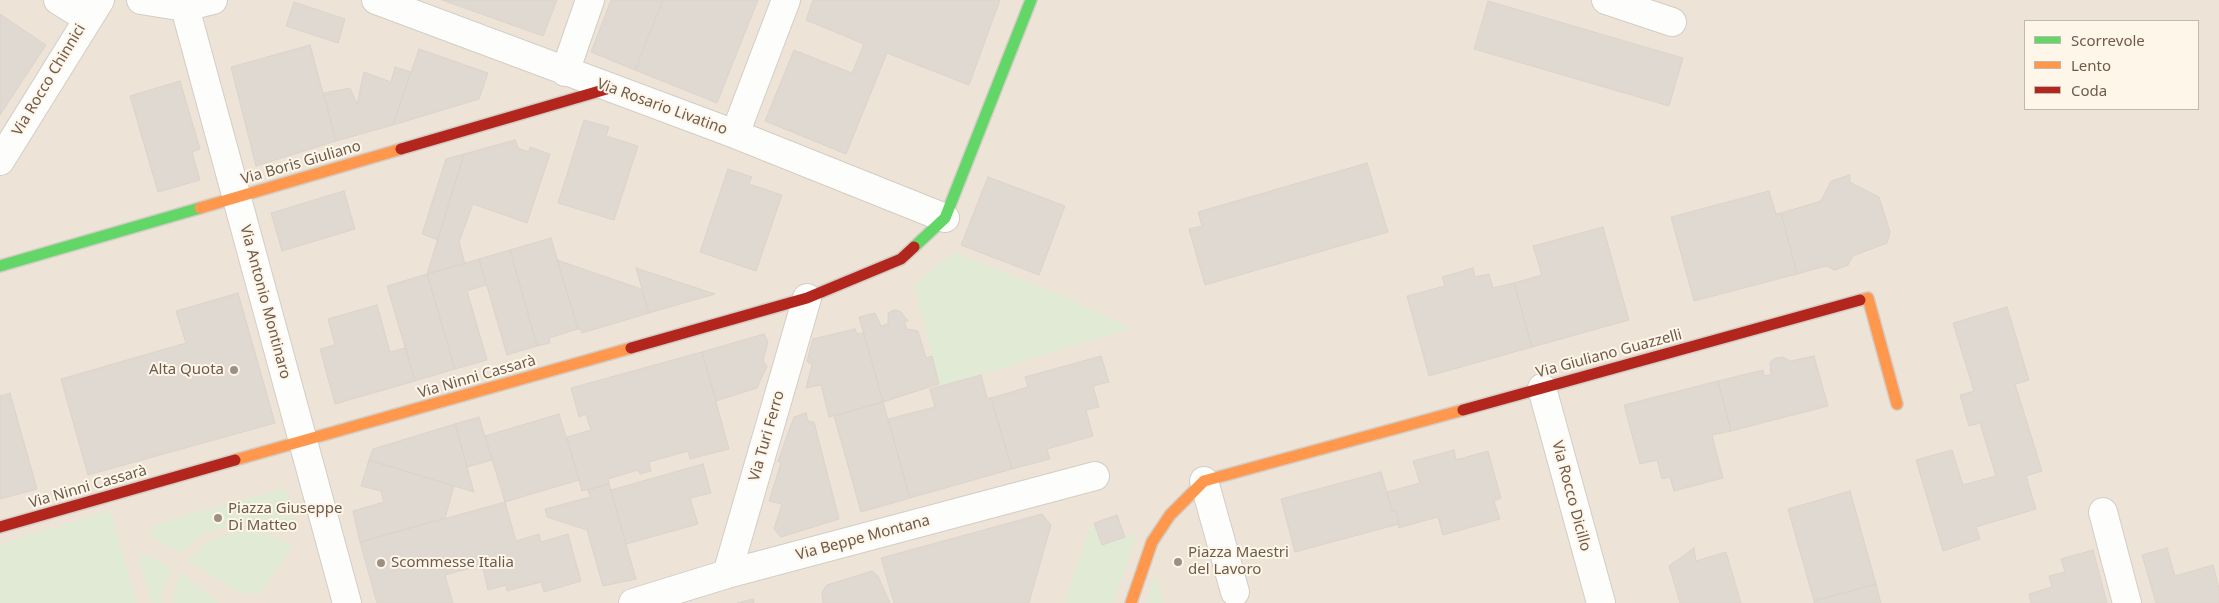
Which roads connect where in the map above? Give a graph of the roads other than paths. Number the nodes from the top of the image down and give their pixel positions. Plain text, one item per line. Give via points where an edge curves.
1 (58, 0) edge
2 (140, 0) edge
3 (213, 0) edge
4 (376, 0) edge
5 (590, 0) edge
6 (786, 0) edge
7 (1031, 0) edge
8 (1606, 0) edge
9 (184, 4) edge
10 (93, 9) edge
11 (1672, 22) dead end
12 (565, 72) junction
13 (610, 88) junction
14 (735, 134) junction
15 (0, 161) edge
16 (236, 197) junction
17 (945, 218) junction
18 (0, 266) edge
19 (807, 298) junction
20 (1542, 388) junction
21 (1897, 404) dead end
22 (303, 442) junction
23 (1095, 476) dead end
24 (1204, 480) junction
25 (2103, 512) dead end
26 (0, 527) edge
27 (727, 574) junction
28 (1235, 592) dead end
29 (347, 603) edge
30 (633, 603) edge
31 (1131, 603) edge
32 (1601, 603) edge
33 (2127, 603) edge

1 - 10 street
2 - 9 street
3 - 9 street
4 - 12 street, Via Rosario Livatino
5 - 12 street
6 - 14 street
7 - 17 street
8 - 11 street
9 - 16 street, Via Antonio Montinaro
10 - 15 street, Via Rocco Chinnici
12 - 13 street, Via Rosario Livatino
13 - 14 street, Via Rosario Livatino
13 - 16 street, Via Boris Giuliano
14 - 17 street, Via Rosario Livatino
16 - 18 street, Via Boris Giuliano
16 - 22 street, Via Antonio Montinaro
17 - 19 street, Via Ninni Cassarà via 901,259
19 - 22 street, Via Ninni Cassarà
19 - 27 street, Via Turi Ferro
20 - 21 street, Via Giuliano Guazzelli via 1868,298
20 - 24 street, Via Giuliano Guazzelli
20 - 32 street, Via Rocco Dicillo
22 - 26 street, Via Ninni Cassarà
22 - 29 street, Via Antonio Montinaro
23 - 27 street, Via Beppe Montana
24 - 28 street
24 - 31 street via 1170,515 1152,542
25 - 33 street
27 - 30 street, Via Beppe Montana

